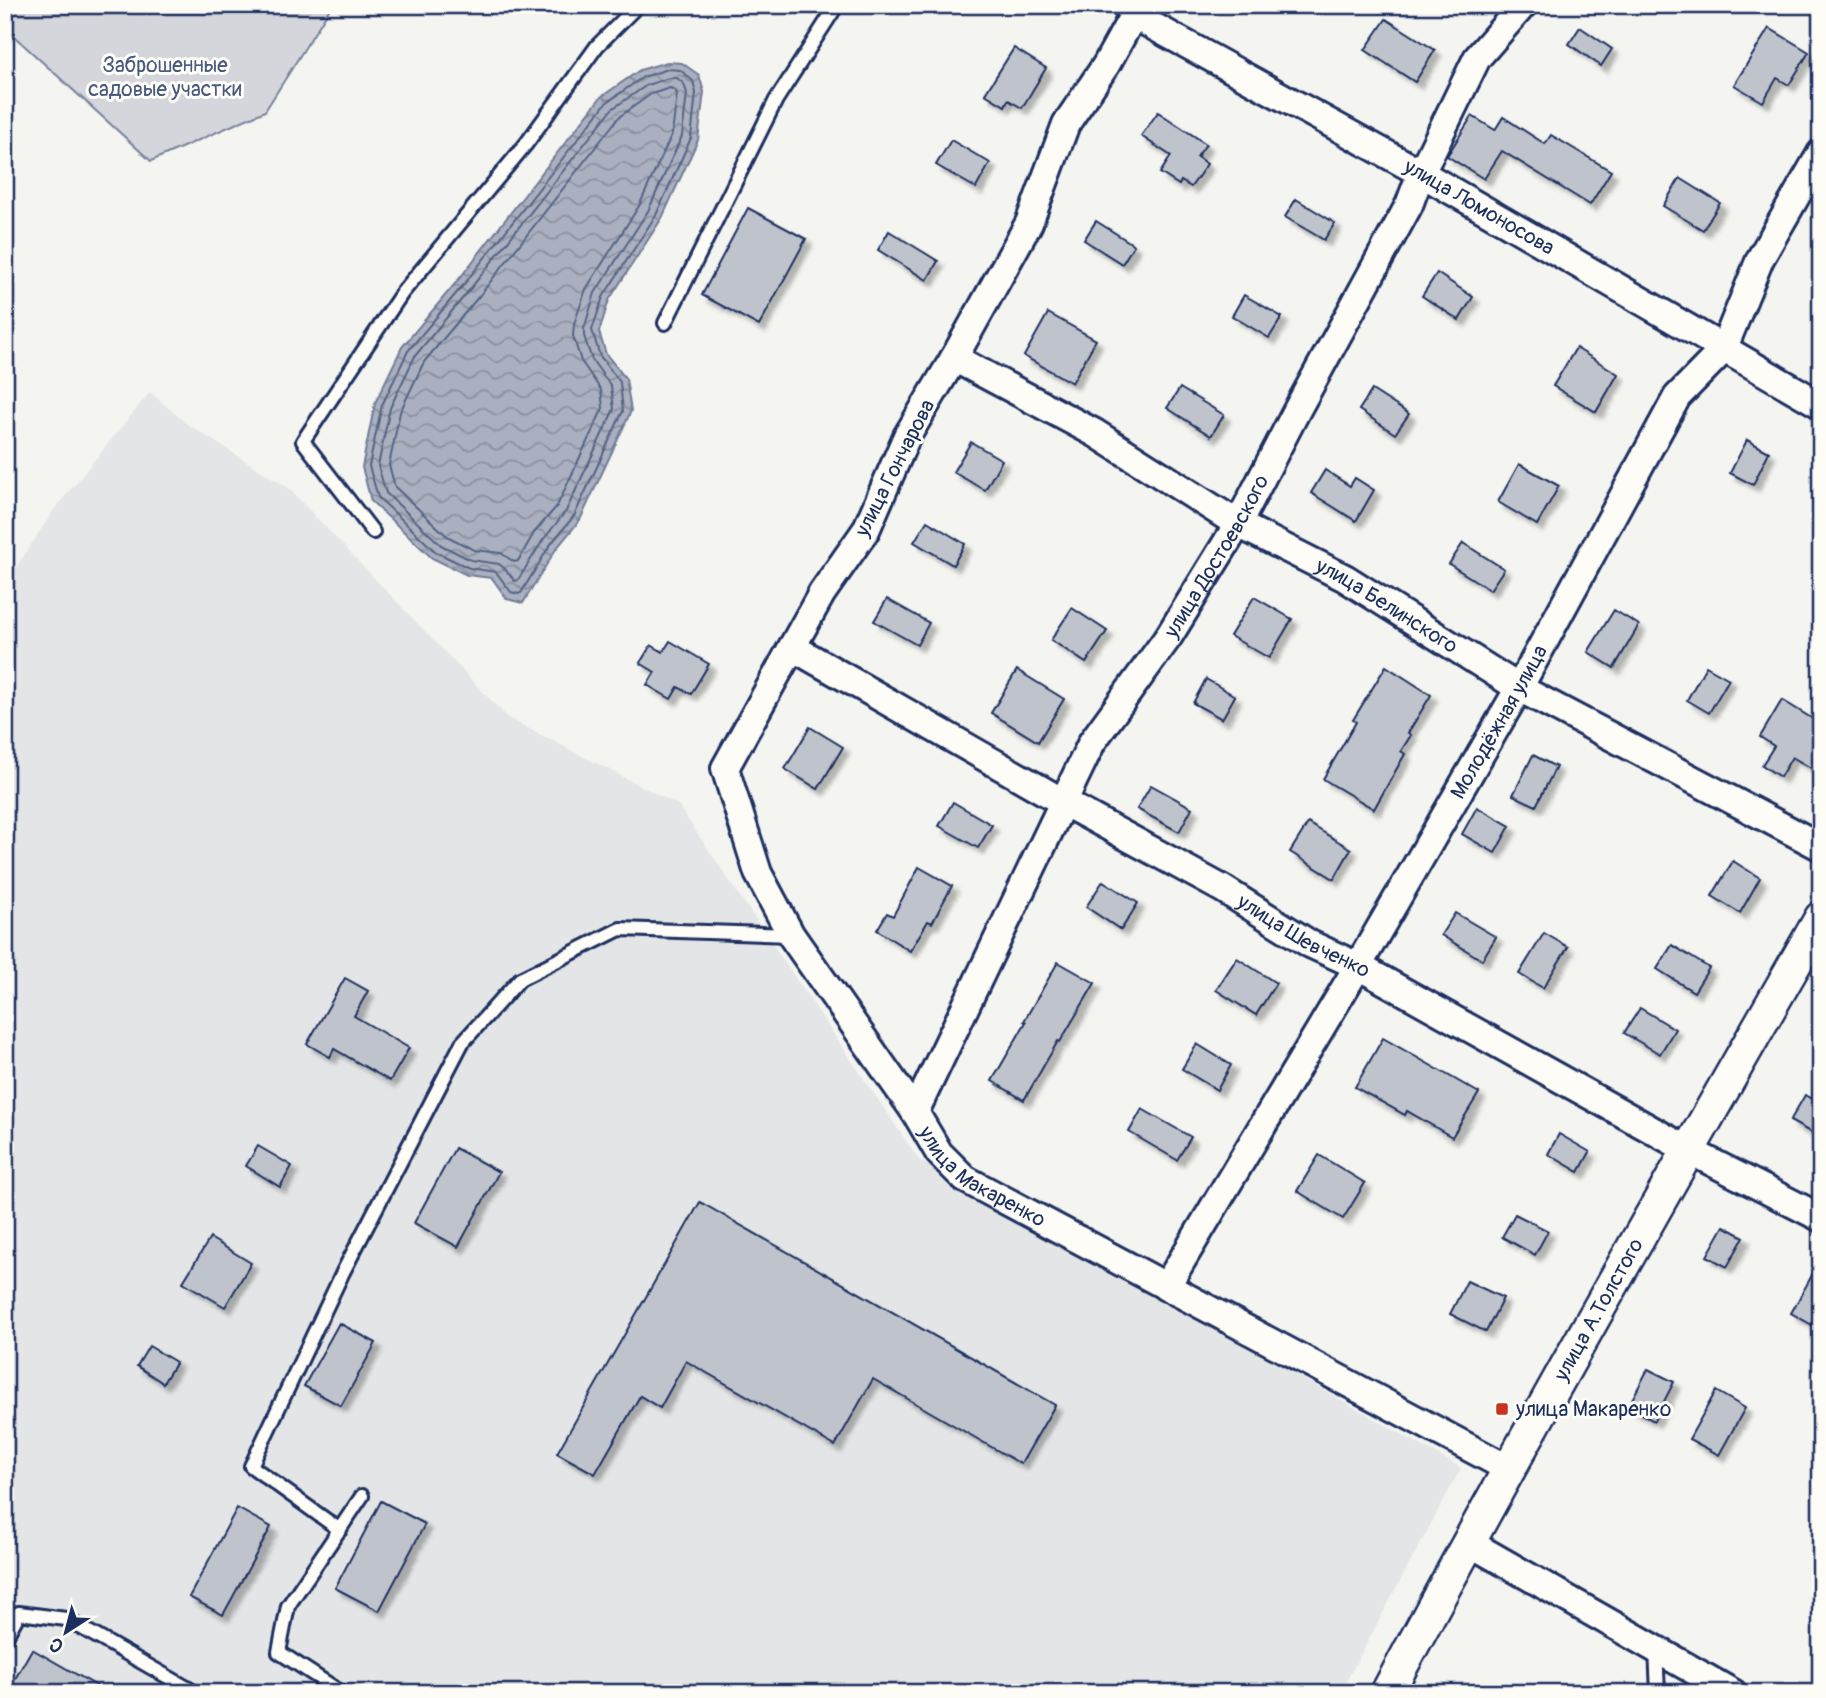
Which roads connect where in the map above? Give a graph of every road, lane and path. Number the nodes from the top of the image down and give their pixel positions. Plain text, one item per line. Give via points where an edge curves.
1 (638, 5) edge
2 (837, 5) edge
3 (1523, 5) edge
4 (1128, 9) edge
5 (1821, 153) edge
6 (1421, 173) junction
7 (665, 323) dead end
8 (1723, 350) junction
9 (954, 358) junction
10 (1821, 405) edge
11 (1238, 523) junction
12 (373, 532) dead end
13 (792, 648) junction
14 (1519, 688) junction
15 (1063, 802) junction
16 (1821, 847) edge
17 (1821, 918) edge
18 (791, 935) junction
19 (1358, 966) junction
20 (915, 1112) junction
21 (1688, 1150) junction
22 (1821, 1218) edge
23 (1166, 1287) junction
24 (1510, 1469) junction
25 (362, 1496) dead end
26 (340, 1530) junction
27 (1468, 1542) junction
28 (5, 1638) edge
29 (1656, 1647) junction
30 (196, 1693) edge
31 (342, 1693) edge
32 (1387, 1693) edge
33 (1658, 1693) edge
34 (1733, 1693) edge

1 - 12 lane via 597,46 526,144 402,293 303,441
2 - 7 lane via 776,100
3 - 6 street, улица Достоевского via 1477,58
4 - 6 street, улица Ломоносова
4 - 9 street, улица Гончарова via 1106,65 1066,124 1029,223
5 - 8 street, Молодёжная улица via 1760,259
6 - 8 street, улица Ломоносова
6 - 11 street, улица Достоевского via 1409,205
8 - 10 street, улица Ломоносова
8 - 14 street, Молодёжная улица via 1677,397
9 - 11 street, улица Белинского via 1095,433
9 - 13 street, улица Гончарова via 907,436 866,530 822,593
11 - 14 street, улица Белинского via 1345,578
11 - 15 street, улица Достоевского via 1169,636 1092,742
13 - 15 street, улица Шевченко
13 - 18 street, улица Гончарова via 725,768 758,873
14 - 16 street, улица Белинского
14 - 19 street, Молодёжная улица
15 - 19 street, улица Шевченко via 1223,888 1310,944
15 - 20 street, улица Достоевского
17 - 21 street, улица А.Толстого
18 - 20 street, улица Макаренко
18 - 26 lane via 620,929 520,979 462,1043 343,1272 251,1466
19 - 21 street, улица Шевченко
19 - 23 street, Молодёжная улица
20 - 23 street, улица Макаренко via 939,1153 965,1179
21 - 22 street, улица Шевченко
21 - 24 street, улица А.Толстого
23 - 24 street, улица Макаренко
24 - 27 street, улица А.Толстого
25 - 26 lane
26 - 31 lane via 288,1606 279,1652
27 - 29 street
27 - 32 street, улица А.Толстого
28 - 30 lane via 19,1613 66,1619
29 - 33 lane
29 - 34 street

